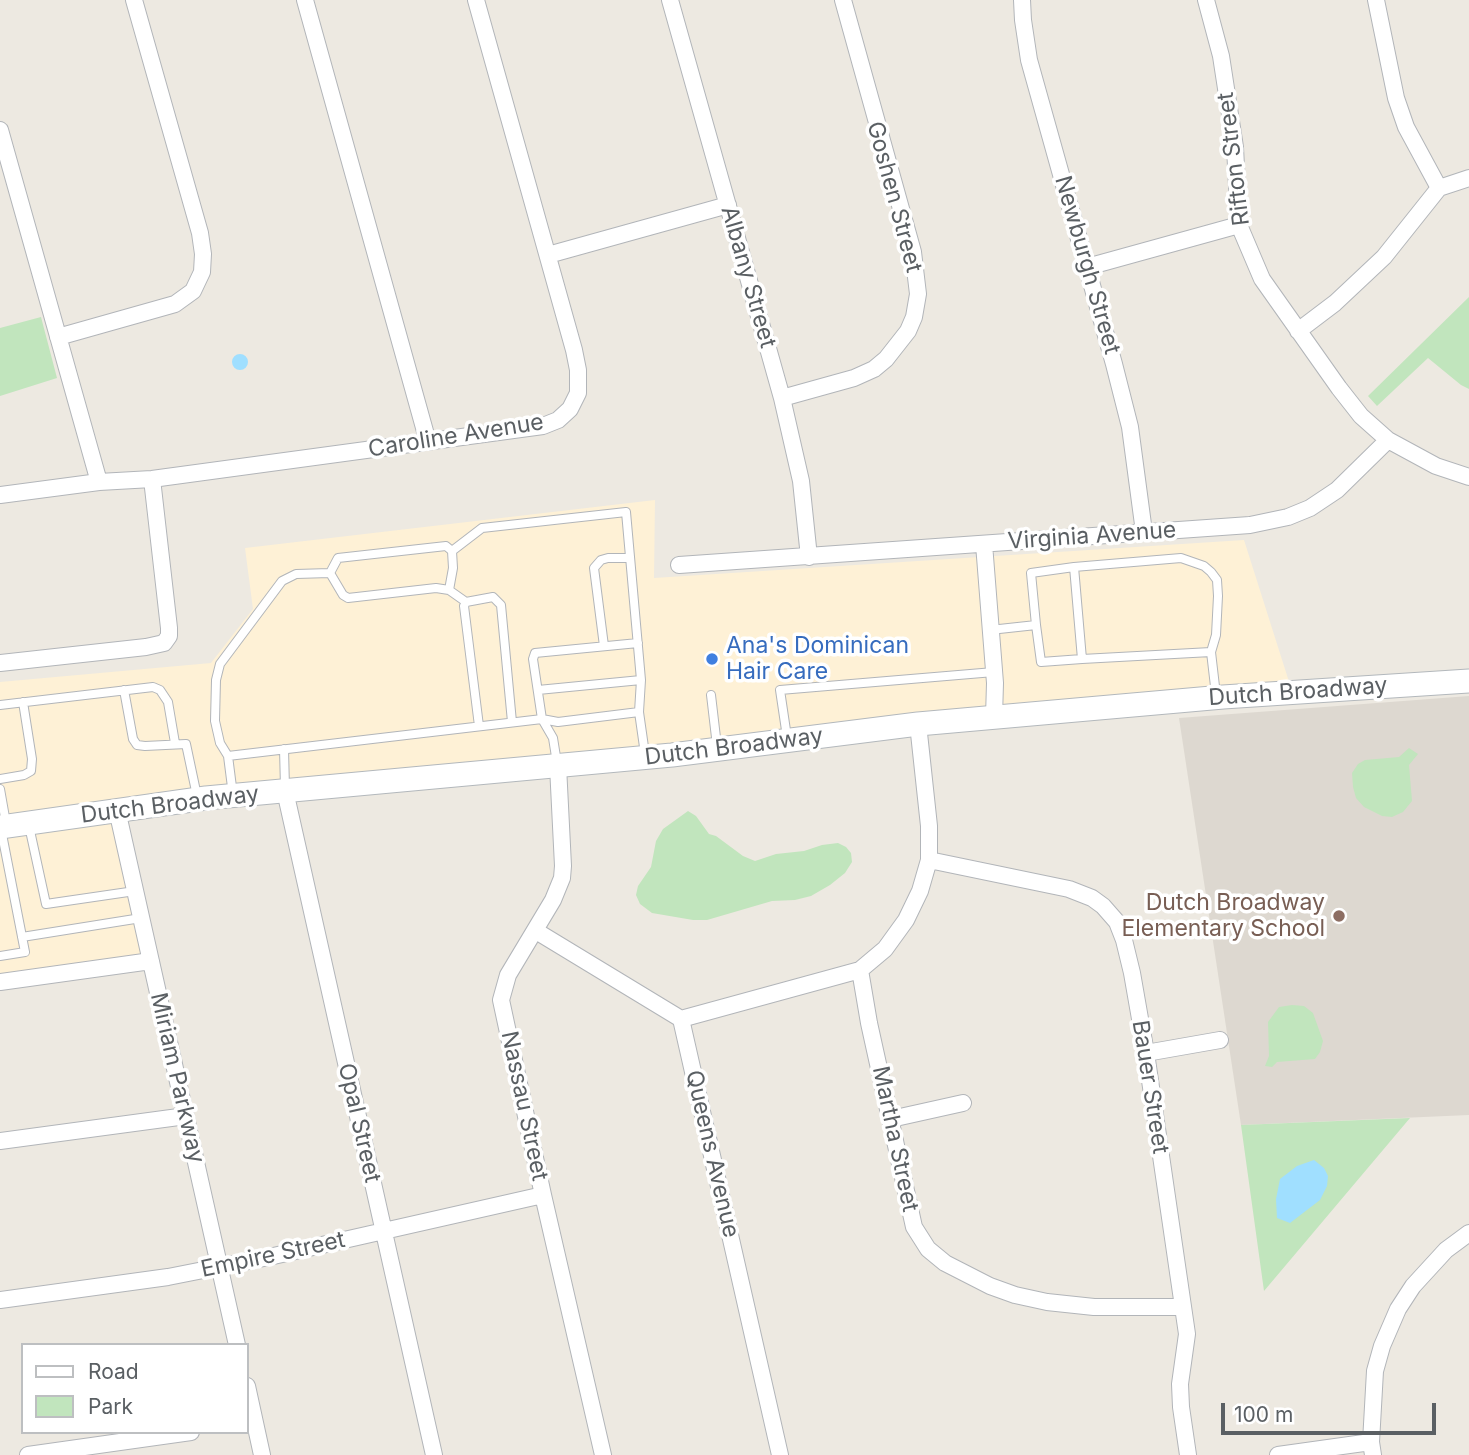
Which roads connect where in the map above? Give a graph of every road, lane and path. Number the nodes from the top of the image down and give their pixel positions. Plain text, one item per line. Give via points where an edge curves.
1 (134, 0) edge
2 (305, 0) edge
3 (476, 0) edge
4 (670, 0) edge
5 (843, 0) edge
6 (1022, 0) edge
7 (1206, 0) edge
8 (1376, 0) edge
9 (0, 130) edge
10 (1469, 178) edge
11 (1439, 188) junction
12 (728, 205) junction
13 (1239, 225) junction
14 (548, 255) junction
15 (1087, 267) junction
16 (1298, 331) junction
17 (58, 337) junction
18 (782, 398) junction
19 (1388, 440) junction
20 (428, 442) junction
21 (1469, 477) edge
22 (152, 479) junction
23 (99, 482) junction
24 (0, 495) edge
25 (1144, 532) junction
26 (984, 544) junction
27 (452, 551) junction
28 (809, 557) junction
29 (630, 558) junction
30 (679, 565) dead end
31 (1074, 567) junction
32 (330, 573) junction
33 (449, 590) junction
34 (466, 602) junction
35 (1036, 625) junction
36 (990, 630) junction
37 (638, 643) junction
38 (604, 646) junction
39 (1211, 652) junction
40 (1082, 659) junction
41 (0, 663) edge
42 (994, 672) junction
43 (641, 680) junction
44 (1469, 681) edge
45 (124, 690) junction
46 (538, 690) junction
47 (711, 695) dead end
48 (1216, 698) junction
49 (23, 702) junction
50 (0, 705) edge
51 (639, 712) junction
52 (994, 717) junction
53 (542, 719) junction
54 (512, 722) junction
55 (918, 724) junction
56 (479, 726) junction
57 (787, 740) junction
58 (175, 743) junction
59 (284, 749) junction
60 (718, 749) junction
61 (228, 755) junction
62 (646, 757) junction
63 (558, 766) junction
64 (0, 779) edge
65 (0, 789) edge
66 (285, 791) junction
67 (233, 796) junction
68 (197, 799) junction
69 (117, 810) junction
70 (9, 825) edge
71 (929, 860) junction
72 (135, 891) junction
73 (141, 918) junction
74 (536, 931) junction
75 (22, 937) junction
76 (0, 956) edge
77 (151, 961) junction
78 (860, 970) junction
79 (0, 982) edge
80 (681, 1019) junction
81 (1220, 1040) dead end
82 (1146, 1053) junction
83 (963, 1103) dead end
84 (186, 1116) junction
85 (891, 1119) junction
86 (0, 1141) edge
87 (543, 1195) junction
88 (384, 1231) junction
89 (1469, 1233) edge
90 (220, 1266) junction
91 (0, 1300) edge
92 (1182, 1307) junction
93 (237, 1343) edge
94 (248, 1396) edge
95 (251, 1424) edge
96 (177, 1434) edge
97 (1372, 1448) edge
98 (28, 1455) edge
99 (262, 1455) edge
100 (435, 1455) edge
101 (603, 1455) edge
102 (780, 1455) edge
103 (1188, 1455) edge
104 (1278, 1455) edge

1 - 17 street via 200,233 202,272 194,290 175,304
2 - 20 street
3 - 14 street, Caroline Avenue
4 - 12 street, Albany Street
5 - 18 street, Goshen Street via 912,253 918,294 908,331 874,369
6 - 15 street, Newburgh Street via 1029,60
7 - 13 street, Rifton Street via 1221,56 1235,147
8 - 11 street via 1396,98
9 - 17 street
10 - 11 street
11 - 16 street via 1384,257
12 - 14 street
12 - 18 street, Albany Street
13 - 15 street
13 - 16 street, Rifton Street via 1262,279
14 - 20 street, Caroline Avenue via 578,370 578,393 570,409 543,426
15 - 25 street, Newburgh Street via 1130,427
16 - 19 street, Rifton Street via 1354,406
17 - 23 street
18 - 28 street, Albany Street via 801,481
19 - 21 street via 1436,466
19 - 25 street, Virginia Avenue via 1337,490 1288,517
20 - 22 street, Caroline Avenue
22 - 23 street, Caroline Avenue
22 - 41 street via 169,628 164,643
23 - 24 street, Caroline Avenue
25 - 26 street, Virginia Avenue
26 - 28 street, Virginia Avenue
26 - 36 street
27 - 29 lane via 482,528 626,512
27 - 32 lane via 446,546 338,558
27 - 33 lane
28 - 30 street, Virginia Avenue
29 - 37 lane
29 - 38 lane via 608,558 594,568
31 - 35 lane via 1031,573
31 - 39 lane via 1181,558 1204,566 1217,580 1216,635
31 - 40 lane
32 - 33 lane via 342,596 348,598
32 - 61 lane via 296,574 282,581 220,664 215,721
33 - 34 lane
34 - 54 lane via 493,597 500,605
34 - 56 lane
35 - 36 lane
35 - 40 lane via 1041,662
36 - 42 street
37 - 38 lane
37 - 43 lane
38 - 46 lane via 535,653
39 - 40 lane
39 - 48 lane
42 - 52 street
42 - 57 lane via 780,690
43 - 46 lane
43 - 51 lane
44 - 48 main road, Dutch Broadway
45 - 49 lane
45 - 58 lane via 160,690 168,702
45 - 58 lane via 137,745
46 - 53 lane
47 - 60 lane
48 - 52 main road, Dutch Broadway
49 - 50 lane
49 - 64 lane via 31,771
51 - 53 lane via 558,722
51 - 62 lane
52 - 55 main road, Dutch Broadway
53 - 54 lane
53 - 63 lane via 553,738
54 - 56 lane
55 - 57 main road, Dutch Broadway
55 - 71 street
56 - 59 lane
57 - 60 main road, Dutch Broadway
58 - 68 lane via 188,748
59 - 61 lane
59 - 66 lane
60 - 62 main road, Dutch Broadway
61 - 67 lane
62 - 63 main road, Dutch Broadway
63 - 66 main road, Dutch Broadway
63 - 74 street, Nassau Street via 562,878
65 - 70 lane
66 - 67 main road, Dutch Broadway
66 - 88 street, Opal Street
67 - 68 main road, Dutch Broadway
68 - 69 main road, Dutch Broadway
69 - 70 main road, Dutch Broadway
69 - 72 street, Miriam Parkway
70 - 72 lane via 46,904
70 - 75 lane
71 - 78 street via 906,919 885,948
71 - 82 street, Bauer Street via 1069,889 1103,906 1117,922 1124,940
72 - 73 street, Miriam Parkway
73 - 75 lane
73 - 77 street, Miriam Parkway
74 - 80 street
74 - 87 street, Nassau Street via 501,994
75 - 76 lane via 26,952
77 - 79 street
77 - 84 street, Miriam Parkway
78 - 80 street
78 - 85 street, Martha Street
80 - 102 street, Queens Avenue
81 - 82 street
82 - 92 street, Bauer Street
83 - 85 street
84 - 86 street
84 - 90 street, Miriam Parkway
85 - 92 street, Martha Street via 914,1227 944,1263 990,1286 1048,1302
87 - 88 street, Empire Street
87 - 101 street, Nassau Street
88 - 90 street, Empire Street
88 - 100 street, Opal Street
89 - 97 street via 1446,1250 1398,1309 1375,1371
90 - 91 street, Empire Street
90 - 93 street, Miriam Parkway
92 - 103 street, Bauer Street via 1187,1335 1181,1407
94 - 95 street
95 - 99 street
96 - 98 street
97 - 104 street

